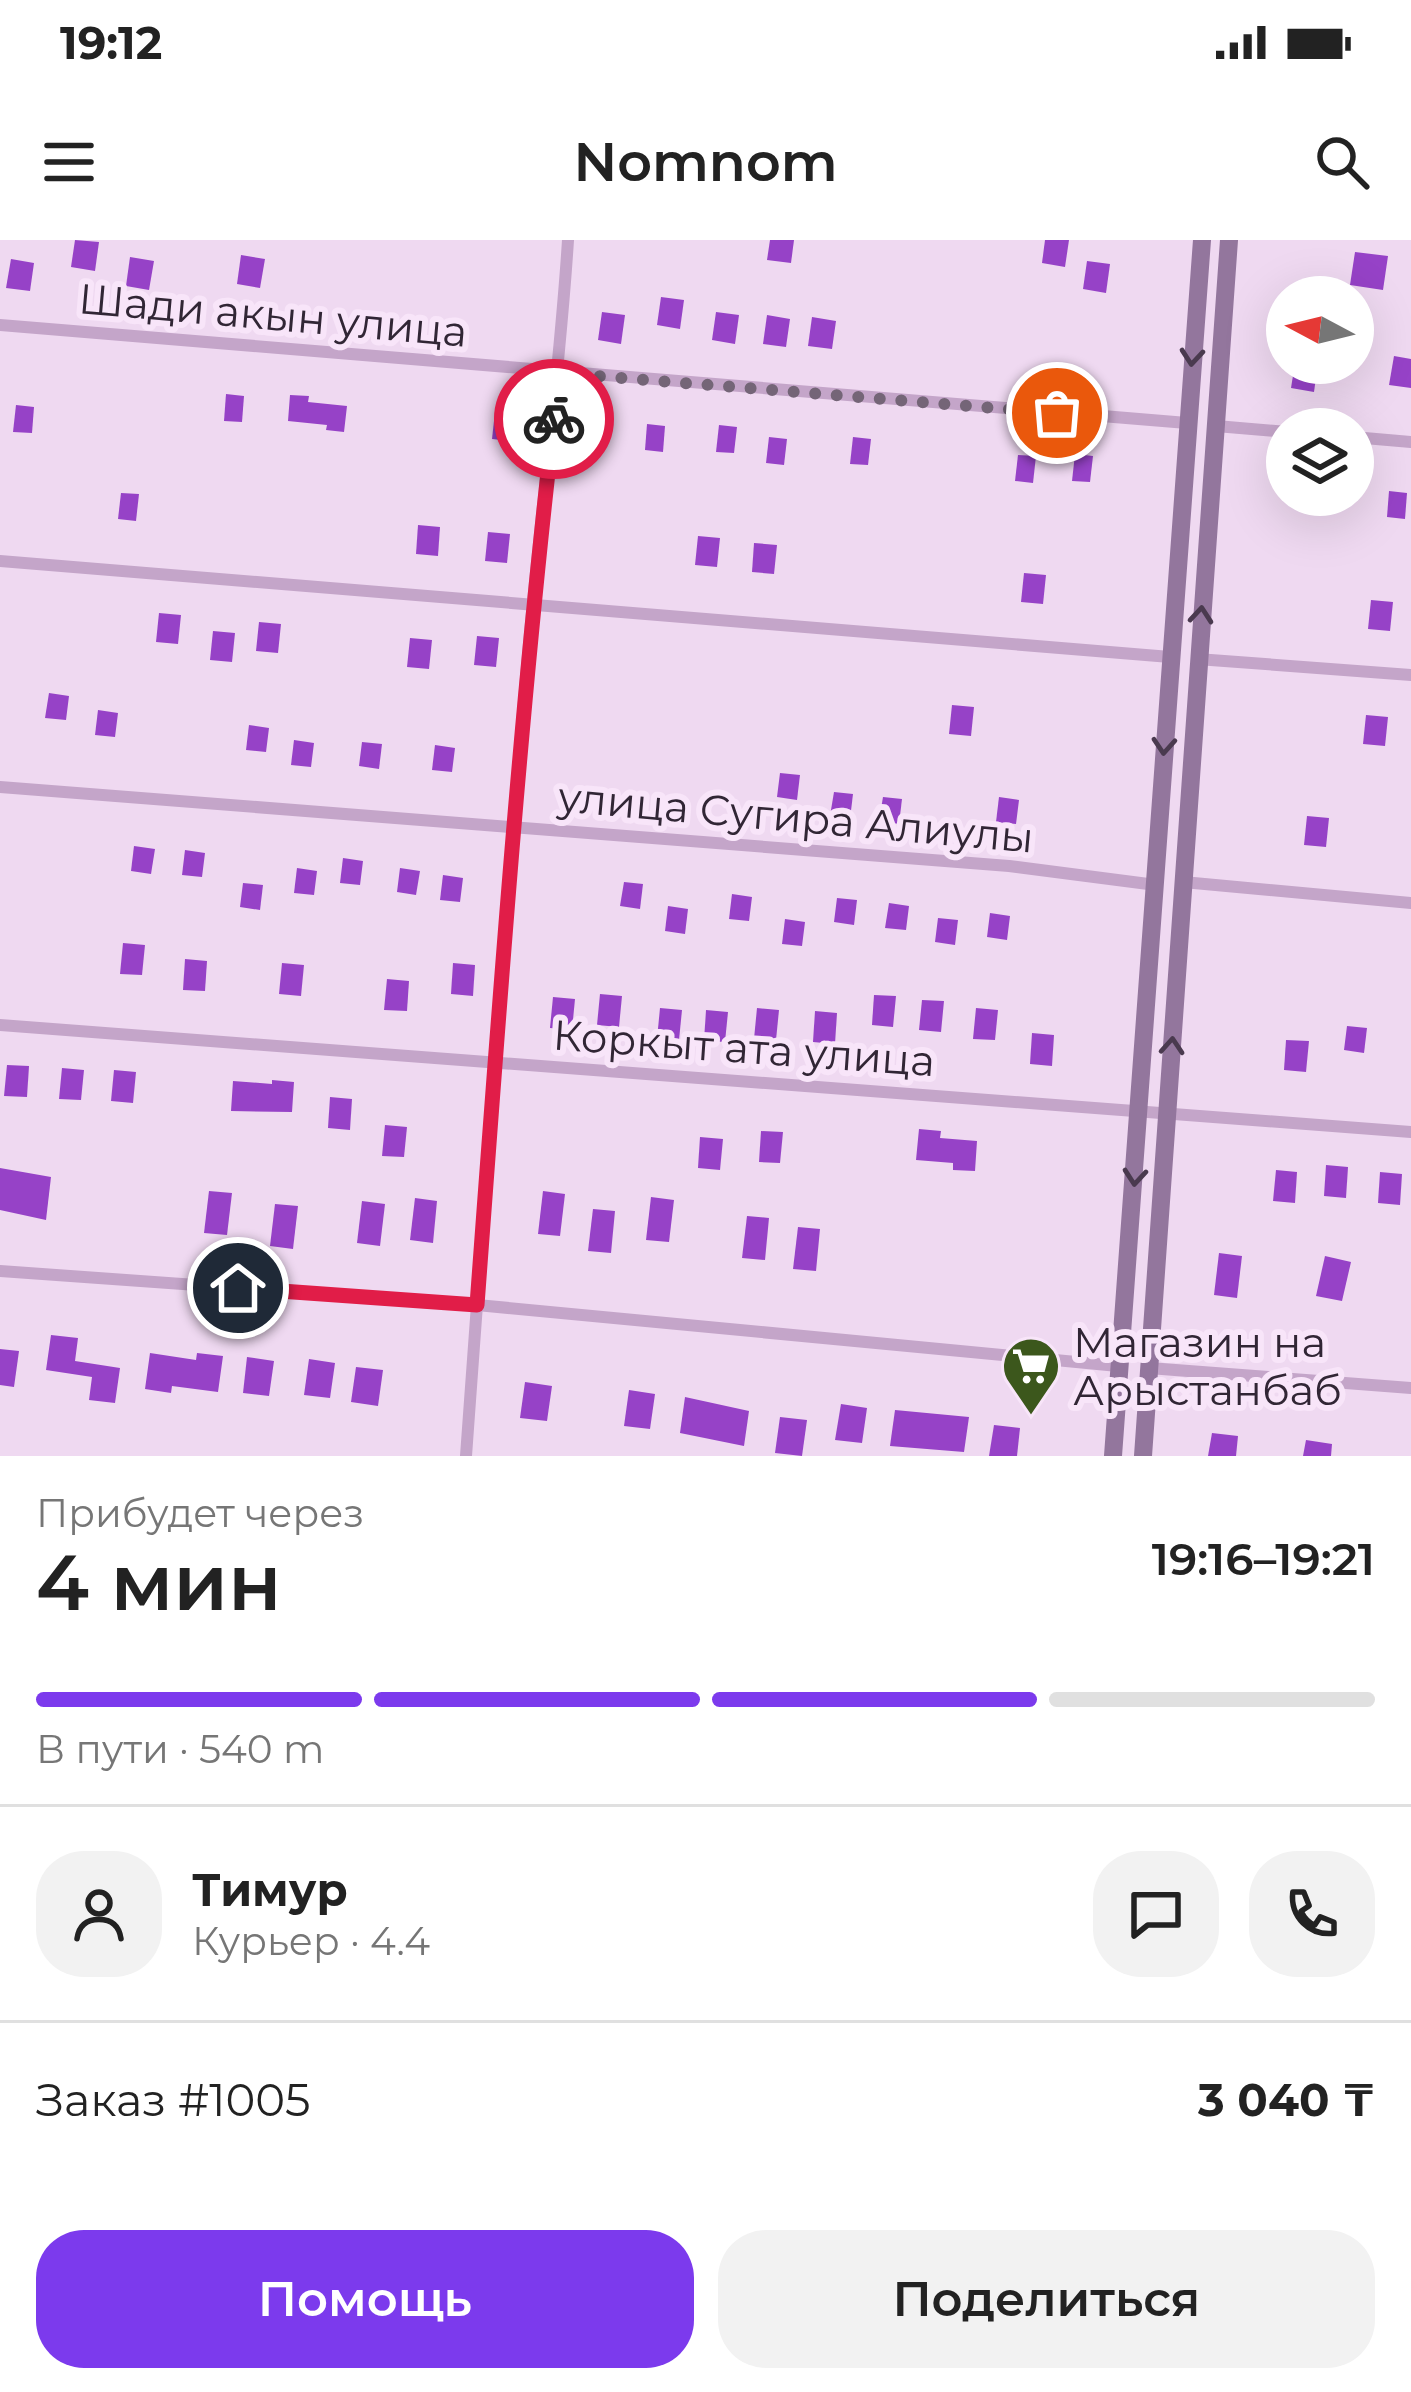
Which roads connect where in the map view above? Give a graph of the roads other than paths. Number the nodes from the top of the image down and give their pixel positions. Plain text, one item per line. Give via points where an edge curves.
1 (568, 240) edge
2 (1202, 240) edge
3 (1229, 240) edge
4 (0, 325) edge
5 (560, 373) junction
6 (1187, 423) junction
7 (1216, 426) junction
8 (1266, 430) edge
9 (1374, 439) edge
10 (1411, 442) edge
11 (0, 561) edge
12 (532, 604) junction
13 (1170, 657) junction
14 (1197, 659) junction
15 (1411, 675) edge
16 (0, 787) edge
17 (513, 827) junction
18 (1183, 882) junction
19 (1156, 885) junction
20 (1411, 903) edge
21 (0, 1025) edge
22 (495, 1062) junction
23 (1141, 1111) junction
24 (1167, 1114) junction
25 (1411, 1132) edge
26 (0, 1271) edge
27 (477, 1305) junction
28 (1118, 1366) junction
29 (1149, 1368) junction
30 (1411, 1388) edge
31 (466, 1456) edge
32 (1113, 1456) edge
33 (1143, 1456) edge

1 - 5 street
2 -> 6 street
3 - 7 street
4 - 5 street, Шади акын улица
5 - 6 street, Шади акын улица
5 - 12 street
6 - 13 street
7 - 8 street
14 -> 7 street
9 - 10 street
11 - 12 street
12 - 13 street
12 - 17 street
13 -> 19 street
14 - 15 street
14 - 18 street
16 - 17 street, улица Сугира Алиулы
17 - 19 street, улица Сугира Алиулы
17 - 22 street
18 - 20 street
24 -> 18 street
19 - 23 street
21 - 22 street, Коркыт ата улица
22 - 23 street, Коркыт ата улица
22 - 27 street
23 - 24 street, Коркыт ата улица
23 -> 28 street
24 - 25 street, Коркыт ата улица
24 - 29 street
26 - 27 street
27 - 28 street
27 - 31 street
28 - 32 street
29 - 30 street
29 - 33 street

